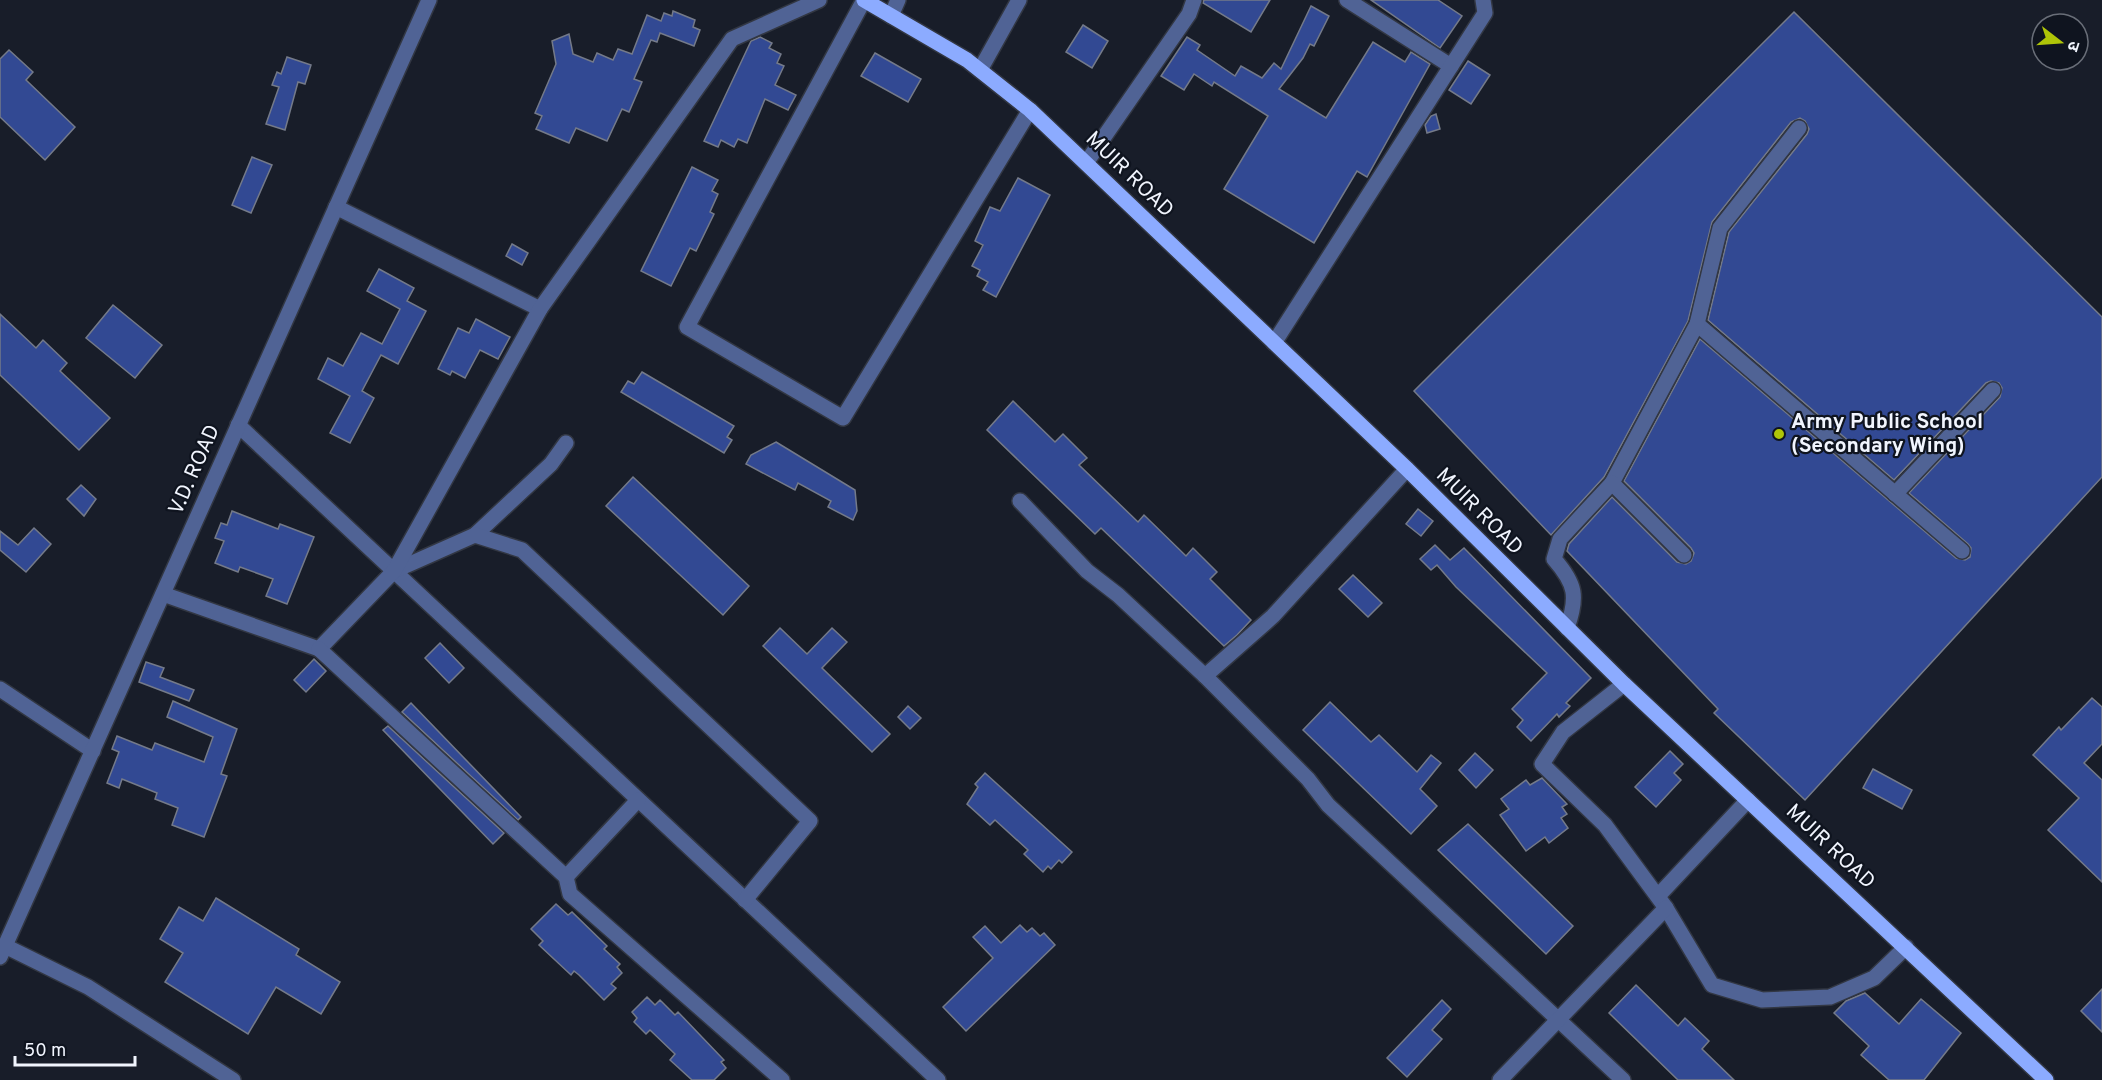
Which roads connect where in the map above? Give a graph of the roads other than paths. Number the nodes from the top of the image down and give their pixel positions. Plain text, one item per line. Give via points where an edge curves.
1 (429, 0) edge
2 (819, 0) edge
3 (864, 0) edge
4 (898, 0) edge
5 (1019, 0) edge
6 (1194, 0) edge
7 (1347, 0) edge
8 (1482, 0) edge
9 (891, 16) junction
10 (1451, 66) junction
11 (980, 70) junction
12 (1030, 110) junction
13 (1799, 128) dead end
14 (1086, 163) junction
15 (336, 207) junction
16 (540, 309) junction
17 (1697, 324) junction
18 (1274, 343) junction
19 (1993, 390) dead end
20 (238, 426) junction
21 (566, 443) dead end
22 (1407, 470) junction
23 (1612, 483) junction
24 (1895, 494) junction
25 (1020, 501) dead end
26 (475, 535) junction
27 (1962, 551) dead end
28 (1684, 555) dead end
29 (394, 571) junction
30 (163, 594) junction
31 (1567, 628) junction
32 (319, 649) junction
33 (1205, 676) junction
34 (1624, 684) junction
35 (0, 688) edge
36 (93, 751) junction
37 (639, 800) junction
38 (1748, 800) junction
39 (566, 876) junction
40 (745, 900) junction
41 (1662, 902) junction
42 (1906, 947) junction
43 (2, 952) edge
44 (1560, 1018) junction
45 (234, 1080) edge
46 (782, 1080) edge
47 (938, 1080) edge
48 (1500, 1080) edge
49 (1623, 1080) edge
50 (2046, 1080) edge

1 - 15 street, V.D. ROAD
2 - 16 street via 732,39
3 - 9 main road, MUIR ROAD
3 - 12 street via 687,327 843,418
4 - 9 street
5 - 11 street
6 - 14 street via 1189,14
7 - 10 street
8 - 10 street via 1485,13
9 - 11 main road, MUIR ROAD
10 - 18 street
11 - 12 main road, MUIR ROAD
12 - 14 main road, MUIR ROAD
13 - 17 street via 1720,228
14 - 18 main road, MUIR ROAD
15 - 16 street
15 - 20 street, V.D. ROAD
16 - 29 street
17 - 23 street
17 - 24 street
18 - 22 main road, MUIR ROAD
19 - 24 street
20 - 29 street
20 - 30 street, V.D. ROAD
21 - 26 street via 550,464
22 - 31 main road, MUIR ROAD
22 - 33 street via 1273,616
23 - 28 street
23 - 31 street via 1560,539 1554,559 1573,583 1574,608
24 - 27 street
25 - 33 street via 1087,571
26 - 29 street
26 - 40 street via 522,550 810,820
29 - 32 street
29 - 37 street
30 - 32 street
30 - 36 street, V.D. ROAD
31 - 34 main road, MUIR ROAD
32 - 39 street
33 - 44 street via 1308,779 1328,805
34 - 38 main road, MUIR ROAD
34 - 41 street via 1563,732 1542,764 1605,825
35 - 36 street
36 - 43 street, V.D. ROAD
37 - 39 street
37 - 40 street
38 - 41 street
38 - 42 main road, MUIR ROAD
39 - 46 street via 570,894
40 - 47 street
41 - 42 street via 1712,985 1762,1000 1830,997 1875,978
41 - 44 street
42 - 50 main road, MUIR ROAD
43 - 45 street via 88,987
44 - 48 street
44 - 49 street

